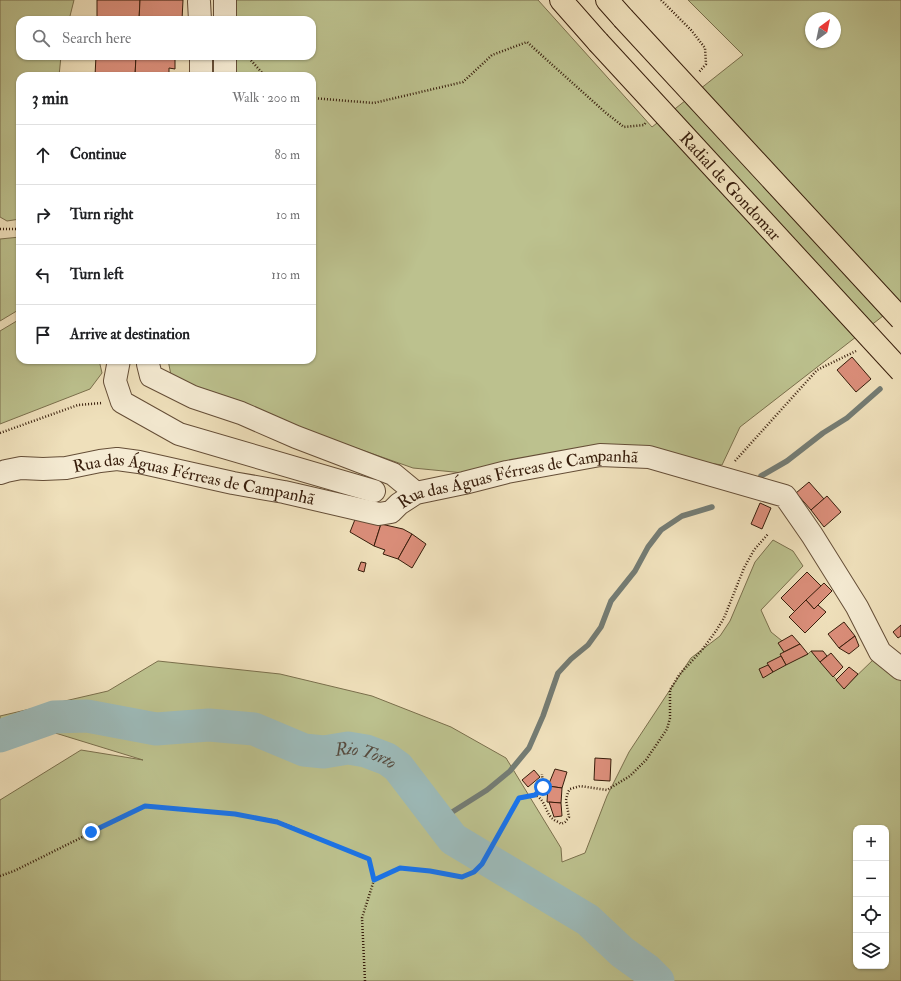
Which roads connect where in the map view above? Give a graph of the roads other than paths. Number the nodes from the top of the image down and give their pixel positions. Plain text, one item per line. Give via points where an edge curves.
1 (225, 0) edge
2 (561, 0) edge
3 (607, 0) edge
4 (225, 16) edge
5 (201, 60) edge
6 (225, 60) edge
7 (201, 72) edge
8 (225, 72) edge
9 (901, 319) edge
10 (118, 364) edge
11 (148, 364) edge
12 (901, 371) edge
13 (0, 473) edge
14 (374, 491) dead end
15 (416, 493) junction
16 (901, 669) edge

1 - 4 street
2 - 12 highway, Radial de Gondomar, bridge
3 - 9 highway, Radial de Gondomar, bridge
5 - 7 street
6 - 8 street
10 - 14 street via 115,381 122,402 179,434
11 - 15 street via 151,376 193,397 241,413 393,474
13 - 15 street, Rua das Águas Férreas de Campanhã via 21,468 66,468 117,459 284,492 379,514 391,512
15 - 16 street, Rua das Águas Férreas de Campanhã via 507,472 600,455 649,457 785,496 857,607 880,652

